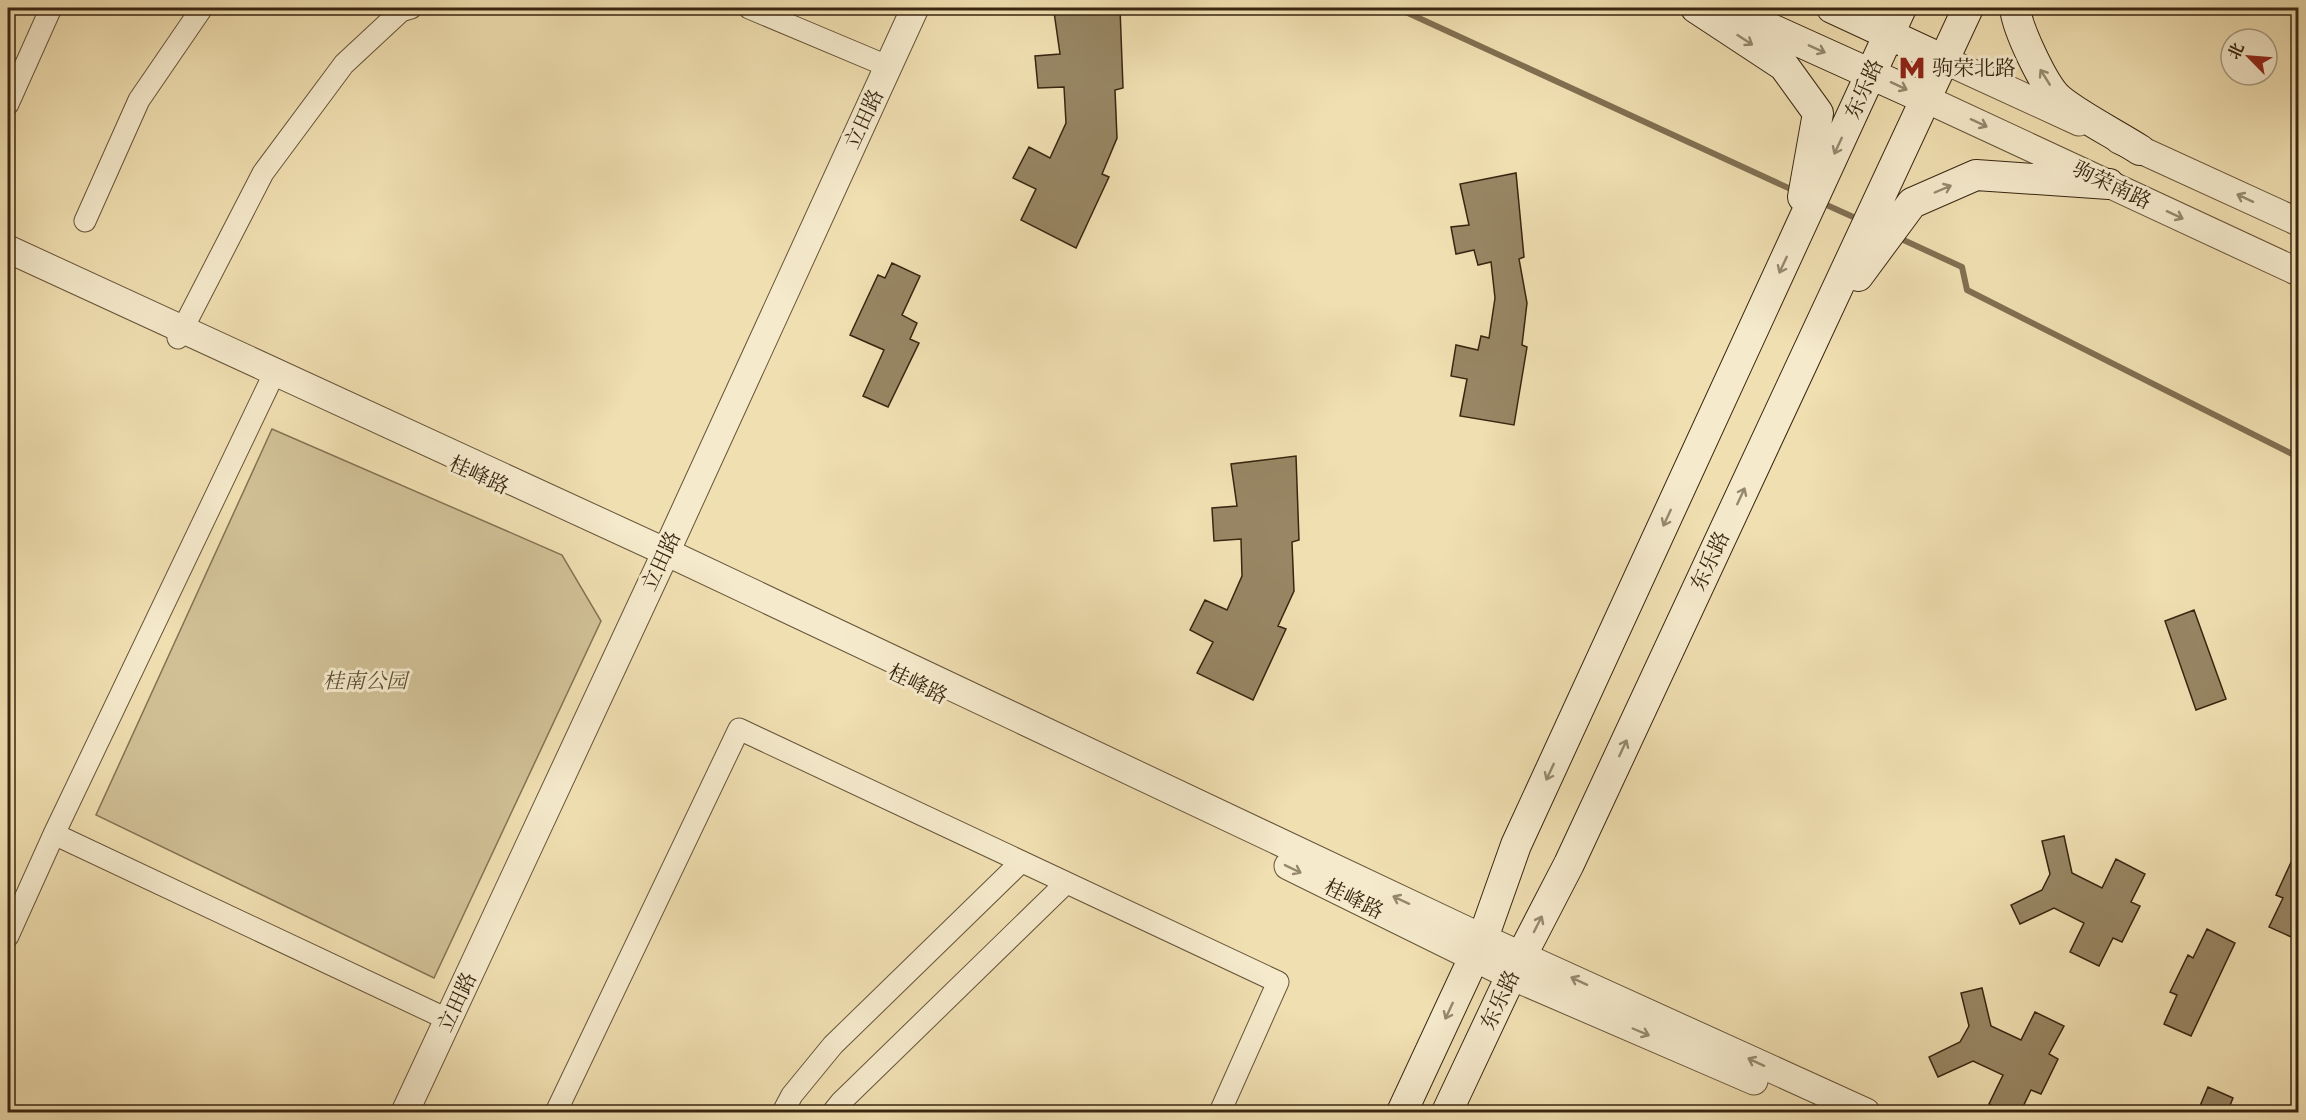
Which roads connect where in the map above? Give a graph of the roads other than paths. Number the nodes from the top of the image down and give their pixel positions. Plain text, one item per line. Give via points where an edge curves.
1 (51, 8) edge
2 (202, 8) edge
3 (749, 8) edge
4 (915, 8) edge
5 (1696, 8) edge
6 (1725, 8) edge
7 (1832, 8) edge
8 (1968, 8) edge
9 (2015, 8) edge
10 (402, 9) edge
11 (1895, 21) edge
12 (1944, 60) junction
13 (888, 66) junction
14 (1871, 74) junction
15 (1926, 99) junction
16 (8, 104) edge
17 (2140, 150) junction
18 (2109, 184) junction
19 (1806, 205) junction
20 (85, 221) dead end
21 (2298, 222) edge
22 (1878, 229) junction
23 (8, 249) edge
24 (8, 259) edge
25 (2298, 272) edge
26 (180, 334) junction
27 (271, 380) junction
28 (664, 555) junction
29 (54, 834) junction
30 (1021, 862) junction
31 (1066, 883) junction
32 (8, 936) edge
33 (1478, 948) junction
34 (1516, 965) junction
35 (449, 1020) junction
36 (405, 1113) edge
37 (556, 1113) edge
38 (783, 1113) edge
39 (833, 1113) edge
40 (1220, 1113) edge
41 (1402, 1113) edge
42 (1447, 1113) edge
43 (1827, 1113) edge
44 (1866, 1113) edge

1 - 16 street
2 - 20 street via 139,100
3 - 13 street
4 - 13 street, 立田路
5 -> 19 main road via 1784,66 1818,113
6 -> 14 main road
7 - 11 main road
8 - 12 main road, 东乐路
17 -> 9 main road via 2058,99 2034,60
10 - 26 street via 344,64 262,173
11 - 12 main road
11 - 14 main road, 东乐路
12 - 15 main road, 东乐路
12 - 17 street, 驹荣南路
13 - 28 street, 立田路
14 -> 15 main road
14 -> 19 main road, 东乐路
15 -> 18 street, 驹荣南路
15 - 22 main road, 东乐路
21 -> 17 street, 驹荣南路
22 -> 18 main road via 1912,203 1976,175
18 -> 25 street, 驹荣南路
19 -> 33 main road, 东乐路 via 1516,845
34 -> 22 main road, 东乐路 via 1569,864 1808,352
23 - 26 street
24 - 26 street, 桂峰路
26 - 27 street, 桂峰路
26 - 28 street
27 - 28 street, 桂峰路
27 - 29 street
28 - 33 street, 桂峰路
28 - 35 street, 立田路
29 - 32 street
29 - 35 street
30 - 31 street
30 - 37 street via 739,729
30 - 38 street via 833,1045 792,1095
31 - 39 street
31 - 40 street via 1278,982
33 - 34 street, 桂峰路
33 -> 41 main road, 东乐路
34 - 42 main road, 东乐路
34 -> 43 street, 桂峰路
44 -> 34 street
35 - 36 street, 立田路

